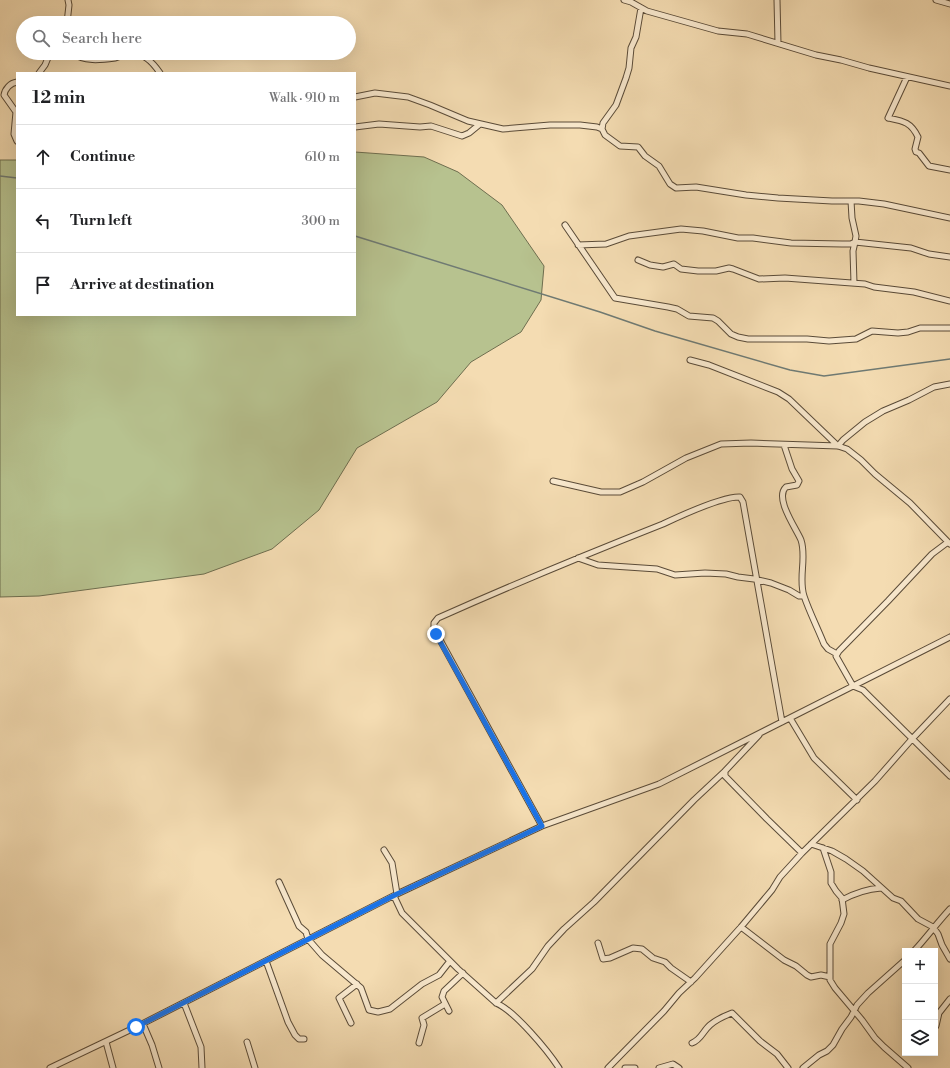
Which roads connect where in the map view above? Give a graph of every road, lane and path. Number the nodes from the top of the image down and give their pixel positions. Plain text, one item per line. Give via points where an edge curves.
1 (68, 0) edge
2 (624, 0) edge
3 (777, 0) edge
4 (936, 0) edge
5 (950, 4) edge
6 (641, 8) junction
7 (68, 16) edge
8 (778, 43) junction
9 (47, 60) edge
10 (149, 60) edge
11 (40, 72) edge
12 (159, 72) edge
13 (907, 77) junction
14 (16, 82) edge
15 (950, 86) edge
16 (356, 97) edge
17 (16, 112) edge
18 (16, 112) edge
19 (480, 124) junction
20 (356, 127) edge
21 (602, 129) junction
22 (16, 139) edge
23 (950, 170) edge
24 (852, 201) junction
25 (950, 218) edge
26 (565, 225) dead end
27 (855, 242) junction
28 (578, 245) junction
29 (950, 257) edge
30 (638, 260) dead end
31 (854, 283) junction
32 (950, 301) edge
33 (950, 328) edge
34 (690, 360) dead end
35 (950, 384) edge
36 (784, 445) junction
37 (838, 446) junction
38 (553, 480) dead end
39 (949, 543) edge
40 (578, 558) junction
41 (756, 579) junction
42 (804, 596) junction
43 (950, 637) edge
44 (836, 654) junction
45 (854, 686) junction
46 (950, 699) edge
47 (790, 718) junction
48 (782, 722) junction
49 (762, 732) junction
50 (912, 739) junction
51 (725, 771) junction
52 (950, 776) edge
53 (857, 800) junction
54 (542, 826) junction
55 (811, 844) junction
56 (823, 848) junction
57 (384, 850) dead end
58 (802, 853) junction
59 (279, 882) dead end
60 (881, 888) junction
61 (396, 895) junction
62 (842, 900) junction
63 (950, 909) edge
64 (741, 926) junction
65 (933, 928) junction
66 (308, 939) junction
67 (598, 943) dead end
68 (917, 948) edge
69 (950, 959) edge
70 (266, 961) junction
71 (450, 961) junction
72 (902, 963) edge
73 (463, 973) junction
74 (830, 977) junction
75 (691, 982) junction
76 (357, 984) junction
77 (950, 999) edge
78 (184, 1003) junction
79 (496, 1003) junction
80 (445, 1004) junction
81 (449, 1010) dead end
82 (854, 1012) junction
83 (938, 1020) edge
84 (351, 1023) dead end
85 (143, 1024) junction
86 (304, 1039) dead end
87 (106, 1042) junction
88 (247, 1042) dead end
89 (419, 1042) dead end
90 (692, 1043) dead end
91 (50, 1068) edge
92 (113, 1068) edge
93 (159, 1068) edge
94 (202, 1068) edge
95 (255, 1068) edge
96 (560, 1068) edge
97 (608, 1068) edge
98 (625, 1068) edge
99 (634, 1068) edge
100 (659, 1068) edge
101 (679, 1068) edge
102 (788, 1068) edge
103 (803, 1068) edge
104 (908, 1068) edge

1 - 7 street
2 - 6 street
3 - 8 street
4 - 5 street
6 - 8 street via 718,31 747,34
6 - 21 street via 626,78 616,105
8 - 13 street
9 - 11 street
10 - 12 street
13 - 15 street
13 - 23 street via 888,118 905,122 915,132 918,137 916,152 929,166
14 - 17 street via 8,86 4,95
16 - 19 street via 375,94 408,97
18 - 22 street
19 - 20 street via 462,136 431,126 379,124
19 - 21 street via 503,129 550,125
21 - 24 street via 605,135 620,146 638,147 659,166 670,184 676,188 696,187 746,195
24 - 25 street via 884,204
24 - 27 street
26 - 28 street
27 - 28 street via 791,243 681,229 629,236 606,244
27 - 29 street via 911,248
27 - 31 street via 852,251
28 - 33 street via 616,298 677,309 689,316 713,318 738,337 829,342 856,339 872,331 898,333 920,328
30 - 31 street via 662,267 674,264 687,270 716,271 729,268 759,278
31 - 32 street via 914,292
34 - 37 street via 784,395
35 - 37 street via 934,387 883,410 842,440
36 - 37 street
36 - 38 street via 721,444 686,458 620,492 601,492
36 - 42 street via 799,481 797,485 786,487 782,494 803,549
37 - 39 street via 847,449 861,460 910,503
39 - 44 street via 932,554
40 - 41 street via 598,565 657,569 675,575 718,573
40 - 41 street via 728,498 740,497
40 - 54 street via 438,618 434,623 440,641
41 - 42 street
41 - 48 street
42 - 44 street via 824,644
43 - 45 street
44 - 45 street
45 - 47 street
45 - 50 street via 863,690
46 - 50 street
47 - 48 street
47 - 53 street via 814,758
48 - 49 street
49 - 51 street
49 - 54 street via 659,784
50 - 52 street
50 - 53 street
51 - 58 street via 725,776
51 - 79 street via 564,929 532,969
53 - 55 street
54 - 61 street
55 - 56 street
55 - 58 street
56 - 60 street via 839,854
56 - 62 street via 832,872 831,883
57 - 61 street via 392,863
58 - 64 street
59 - 66 street via 299,926 306,932
60 - 62 street via 854,893
60 - 65 street via 901,902 918,919
61 - 66 street
61 - 71 street via 402,913
62 - 74 street via 844,917 830,944
63 - 65 street
64 - 74 street via 807,975 811,977 821,974
64 - 75 street
65 - 68 street
65 - 69 street
66 - 70 street
66 - 76 street via 331,964
67 - 75 street via 603,959 633,948 642,949 653,958 665,962
70 - 78 street
70 - 86 street via 288,1022 295,1035 299,1039
71 - 73 street
71 - 76 street via 439,975 422,984 386,1011 369,1010
72 - 82 street via 868,992
73 - 79 street
73 - 80 street via 444,991 442,997
74 - 82 street via 832,984
75 - 97 street
76 - 84 street via 339,998
77 - 83 street
78 - 85 street
78 - 94 street via 201,1047
79 - 96 street via 502,1005 529,1031
80 - 81 street
80 - 89 street via 422,1018 424,1025
82 - 103 street via 833,1045
82 - 104 street via 884,1048
85 - 87 street
85 - 93 street
87 - 91 street
87 - 92 street
88 - 95 street
90 - 102 street via 697,1042 708,1026 732,1012
98 - 99 street
100 - 101 street via 673,1064

